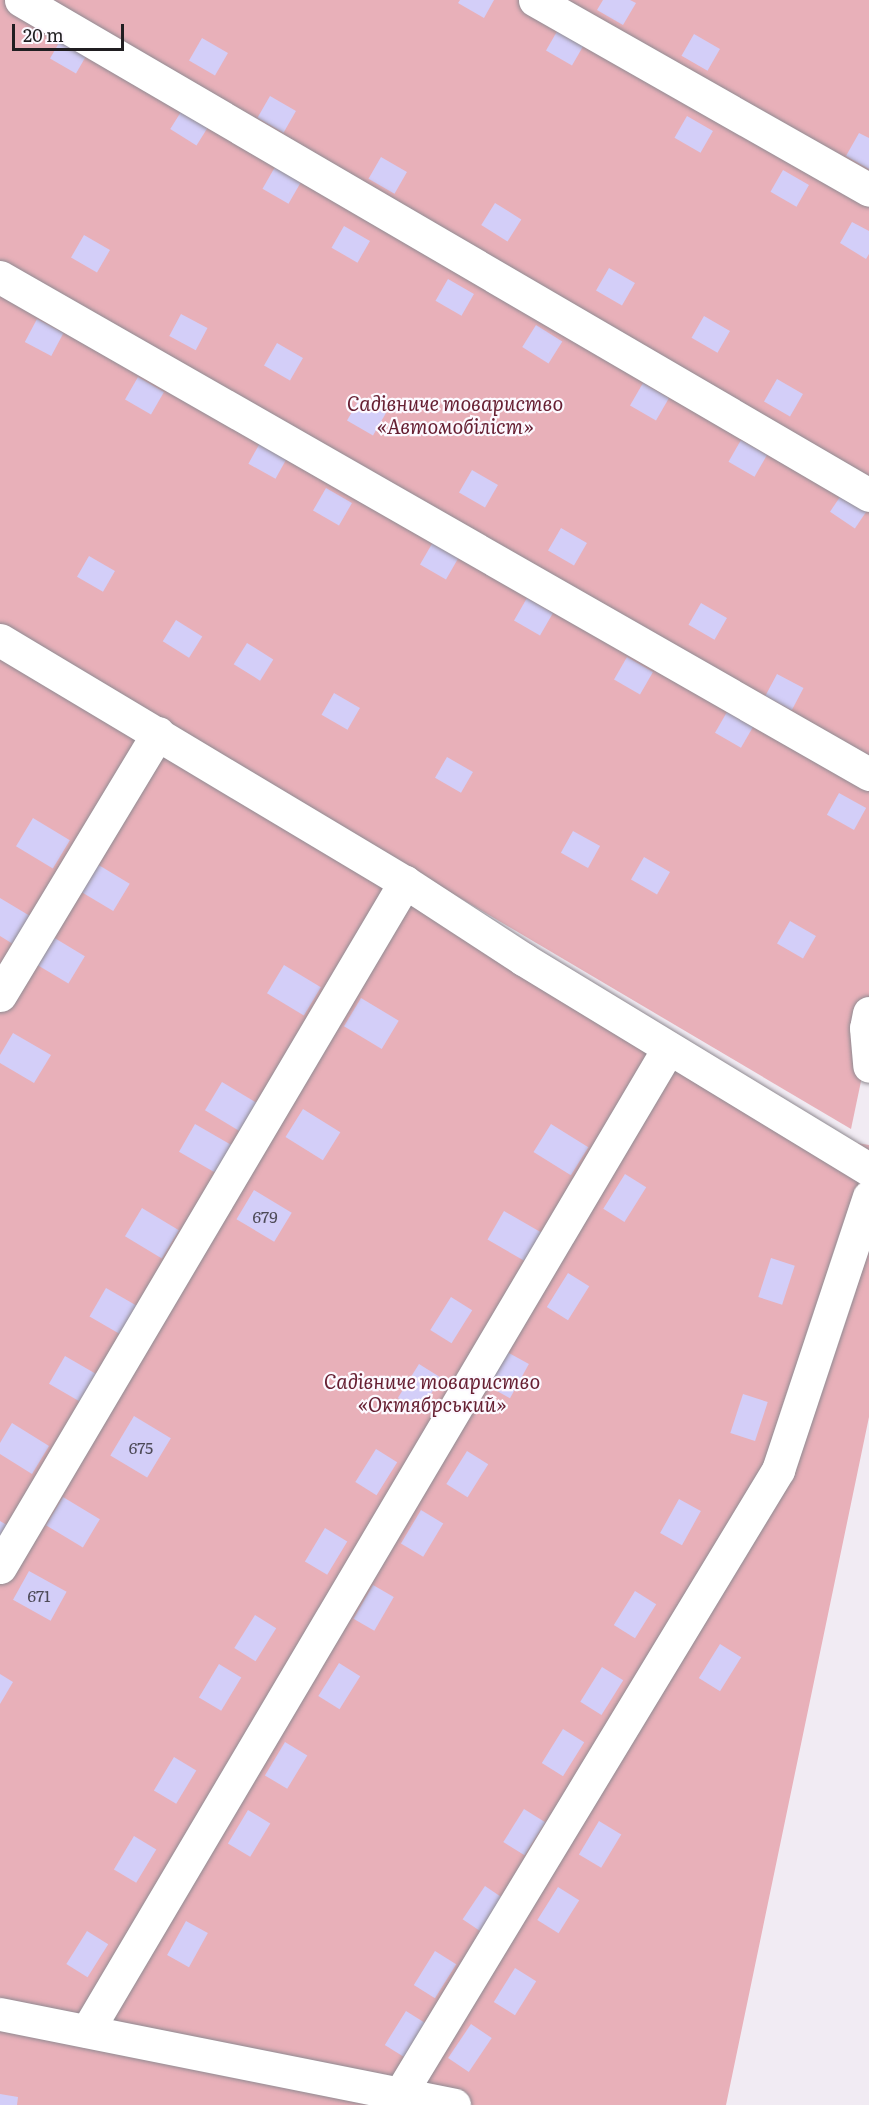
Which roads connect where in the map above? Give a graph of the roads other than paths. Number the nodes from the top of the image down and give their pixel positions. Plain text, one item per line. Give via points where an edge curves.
1 (21, 0) edge
2 (536, 0) edge
3 (869, 190) edge
4 (0, 277) edge
5 (869, 495) edge
6 (0, 640) edge
7 (158, 734) junction
8 (869, 774) edge
9 (405, 882) junction
10 (0, 995) edge
11 (869, 1013) edge
12 (668, 1048) junction
13 (869, 1066) edge
14 (869, 1168) edge
15 (869, 1197) edge
16 (0, 1567) edge
17 (0, 2014) edge
18 (87, 2031) junction
19 (400, 2094) junction
20 (454, 2105) edge

1 - 5 street
2 - 3 street
4 - 8 street
6 - 7 street
7 - 9 street
7 - 10 street
9 - 12 street
9 - 16 street
11 - 13 street
12 - 14 street
12 - 18 street
15 - 19 street via 778,1470
17 - 18 street
18 - 19 street
19 - 20 street

